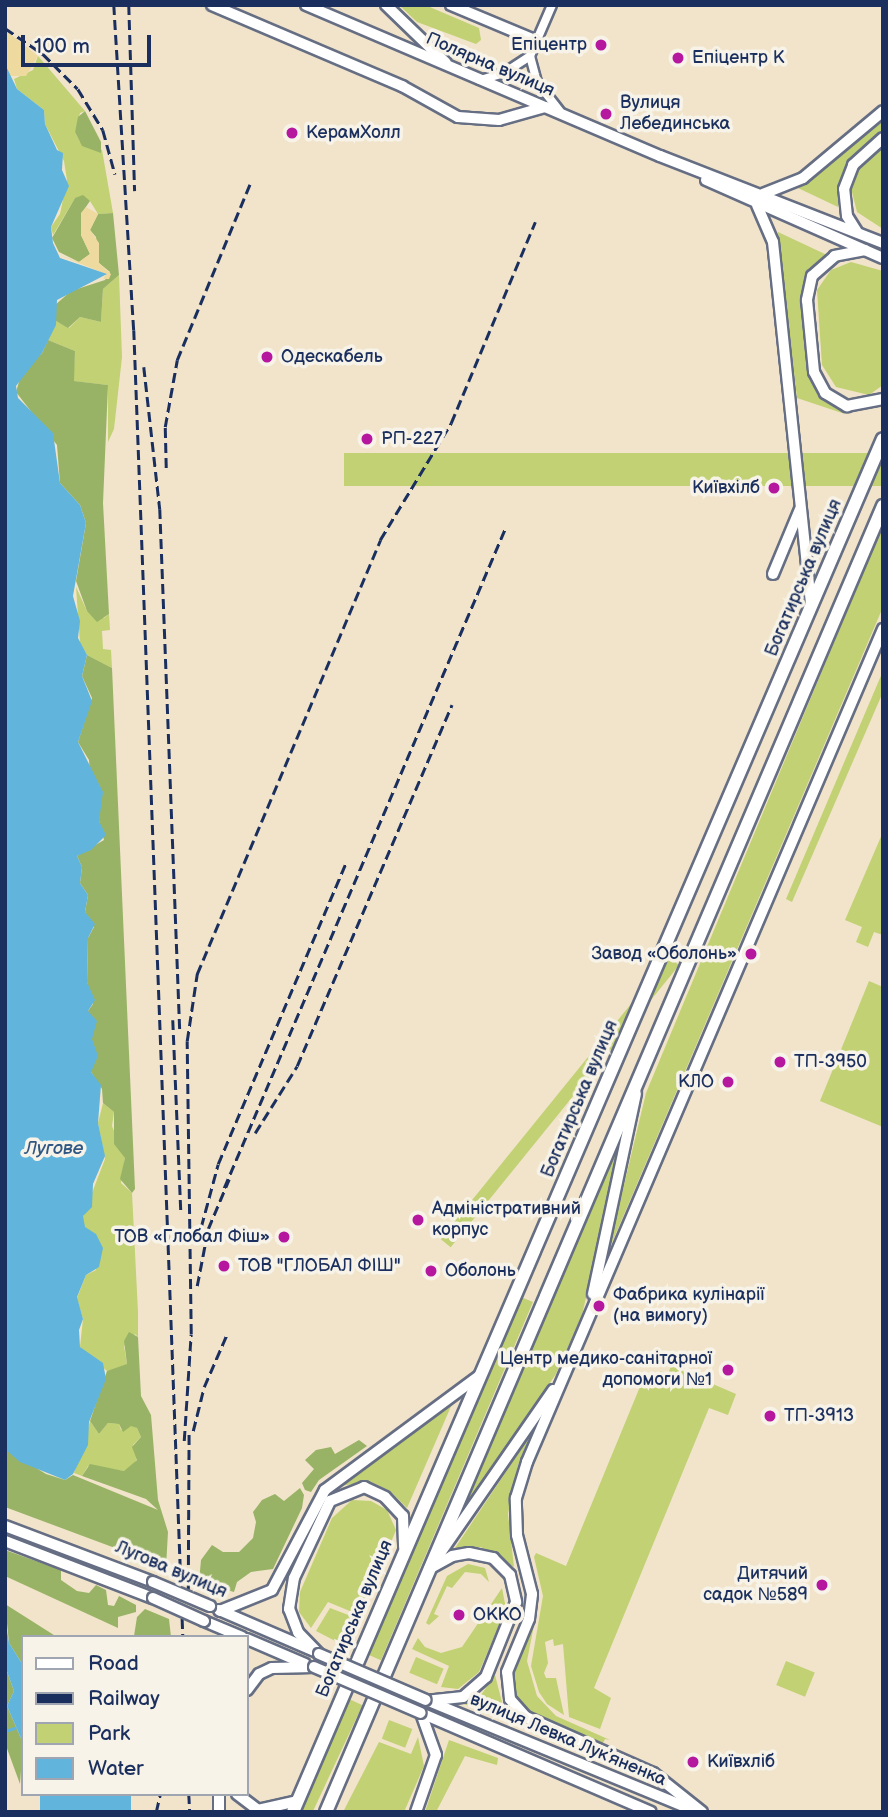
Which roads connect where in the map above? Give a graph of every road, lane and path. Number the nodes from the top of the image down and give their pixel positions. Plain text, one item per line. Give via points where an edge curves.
1 (212, 5) edge
2 (306, 5) edge
3 (386, 5) edge
4 (451, 5) edge
5 (552, 5) edge
6 (537, 41) junction
7 (530, 56) junction
8 (448, 66) junction
9 (480, 80) junction
10 (545, 107) junction
11 (883, 111) edge
12 (564, 115) junction
13 (883, 138) edge
14 (760, 200) junction
15 (857, 232) junction
16 (883, 243) edge
17 (865, 250) junction
18 (882, 258) edge
19 (883, 399) edge
20 (883, 439) edge
21 (883, 506) edge
22 (802, 507) junction
23 (773, 574) dead end
24 (811, 608) junction
25 (883, 629) edge
26 (640, 1075) junction
27 (587, 1320) junction
28 (566, 1370) junction
29 (479, 1376) junction
30 (5, 1526) edge
31 (5, 1541) edge
32 (402, 1554) junction
33 (429, 1569) junction
34 (215, 1608) junction
35 (209, 1623) junction
36 (220, 1635) edge
37 (237, 1635) edge
38 (248, 1640) edge
39 (319, 1654) junction
40 (314, 1667) junction
41 (248, 1689) edge
42 (426, 1700) junction
43 (421, 1713) junction
44 (334, 1793) junction
45 (240, 1796) edge
46 (296, 1807) edge
47 (326, 1812) edge
48 (332, 1812) edge
49 (416, 1812) edge
50 (651, 1812) edge
51 (696, 1812) edge
52 (702, 1812) edge

1 - 10 main road via 410,89 458,117 499,120
2 - 8 main road, Полярна вулиця
3 - 8 main road
4 - 6 main road
5 - 6 street
6 - 7 street
7 - 9 street via 504,73
7 - 12 street via 537,82
8 - 9 main road, Полярна вулиця
9 - 10 main road, Полярна вулиця
10 - 12 main road, Полярна вулиця
11 - 14 main road via 803,178
12 - 14 main road, Полярна вулиця
13 - 15 main road via 853,165 844,189 848,216
14 - 15 main road, Полярна вулиця
14 - 17 main road, Полярна вулиця
14 - 22 main road via 773,242
15 - 16 main road, Полярна вулиця
17 - 18 main road, Полярна вулиця
17 - 19 main road via 835,256 812,276 807,300 814,372 825,393 847,405
20 - 24 main road, Богатирська вулиця
21 - 26 main road
22 - 23 main road
22 - 24 main road
24 - 29 main road, Богатирська вулиця
25 - 27 main road
26 - 27 main road
26 - 33 main road
27 - 28 main road
28 - 33 main road
28 - 52 main road via 516,1498 517,1535 532,1594 529,1619 507,1672 507,1691 526,1717 653,1773
29 - 32 main road, Богатирська вулиця
29 - 34 main road via 325,1490 272,1590
30 - 34 main road, Лугова вулиця, bridge
31 - 35 main road, Лугова вулиця, bridge
32 - 39 main road via 403,1516 385,1497 364,1488 330,1501 294,1578 289,1609 298,1632
32 - 46 main road, Богатирська вулиця
33 - 42 main road via 452,1556 469,1553 493,1558 510,1576 516,1602 481,1682 457,1699
33 - 44 main road
34 - 39 main road, Лугова вулиця
35 - 36 main road
35 - 37 main road, Лугова вулиця
38 - 40 main road, Лугова вулиця
39 - 42 main road, Лугова вулиця, bridge
40 - 41 main road via 272,1668 259,1674
40 - 43 main road, Лугова вулиця, bridge
42 - 51 main road, вулиця Левка Лукʼяненка
43 - 49 main road via 436,1755
43 - 50 main road, вулиця Левка Лукʼяненка
44 - 47 main road
44 - 48 main road
45 - 46 main road via 258,1810

